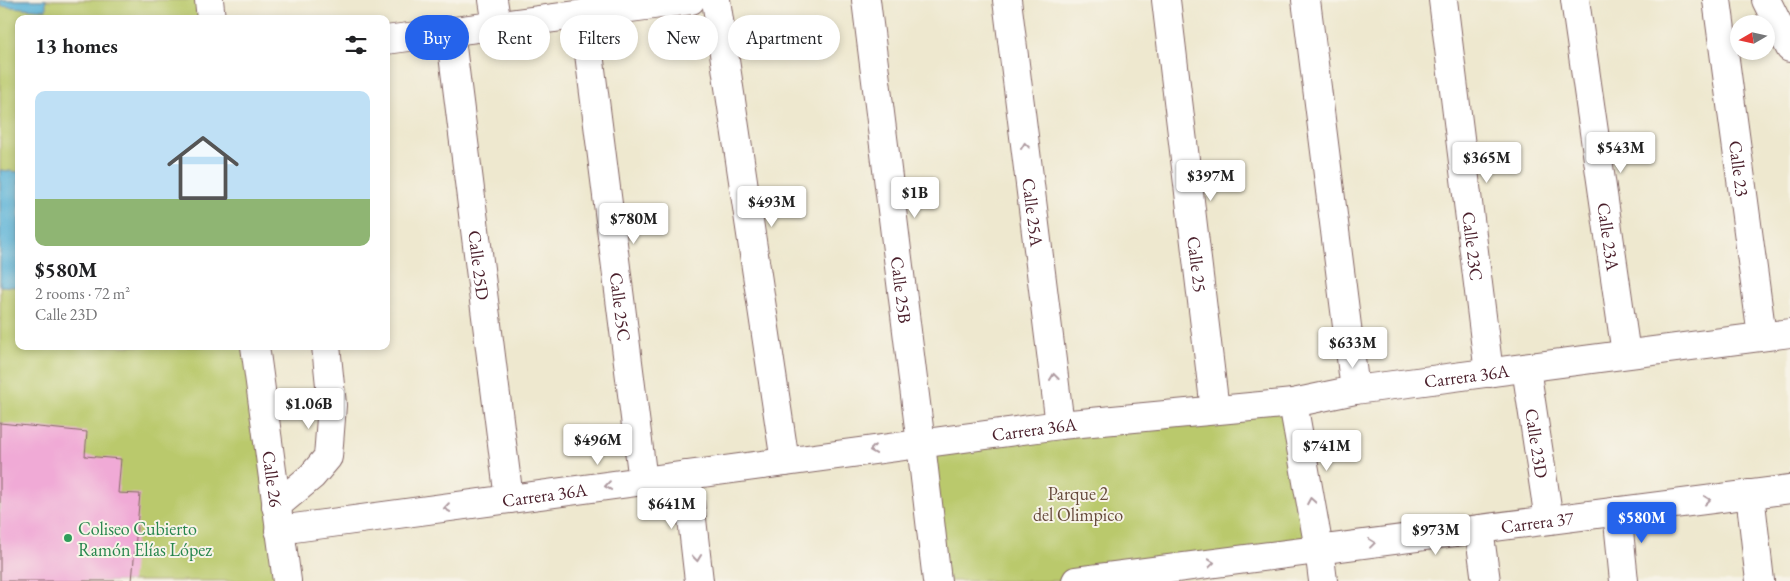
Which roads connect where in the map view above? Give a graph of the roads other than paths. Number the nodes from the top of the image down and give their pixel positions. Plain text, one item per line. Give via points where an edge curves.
1 (209, 0) edge
2 (691, 0) edge
3 (716, 0) edge
4 (866, 0) edge
5 (1007, 0) edge
6 (1166, 0) edge
7 (1306, 0) edge
8 (1444, 0) edge
9 (1575, 0) edge
10 (1717, 0) edge
11 (1766, 0) edge
12 (495, 13) edge
13 (584, 14) junction
14 (211, 15) edge
15 (469, 23) edge
16 (405, 37) edge
17 (390, 39) edge
18 (1790, 48) edge
19 (454, 60) edge
20 (1790, 333) edge
21 (1762, 336) junction
22 (256, 350) edge
23 (326, 350) edge
24 (1626, 354) junction
25 (1526, 368) junction
26 (1489, 373) junction
27 (1354, 390) junction
28 (1293, 403) junction
29 (1215, 410) junction
30 (1060, 425) junction
31 (922, 444) junction
32 (785, 462) junction
33 (687, 475) junction
34 (642, 481) junction
35 (1790, 489) edge
36 (1750, 494) junction
37 (509, 499) junction
38 (1617, 511) junction
39 (278, 518) junction
40 (1549, 520) junction
41 (1480, 529) junction
42 (1319, 549) junction
43 (1166, 575) edge
44 (287, 581) edge
45 (699, 581) edge
46 (937, 581) edge
47 (1076, 581) edge
48 (1323, 581) edge
49 (1486, 581) edge
50 (1624, 581) edge
51 (1760, 581) edge

1 - 14 street
2 - 13 street
3 - 32 street
4 - 31 street, Calle 25B
30 -> 5 street, Calle 25A
6 - 29 street, Calle 25
7 - 27 street
8 - 26 street, Calle 23C
9 - 24 street, Calle 23A
10 - 21 street, Calle 23
11 - 18 street
12 - 13 street
12 - 15 street
13 - 34 street, Calle 25C
16 - 17 street
19 - 37 street, Calle 25D
20 - 21 street, Carrera 36A
21 - 24 street, Carrera 36A
22 - 39 street, Calle 26
23 - 39 street via 332,405 328,457
24 - 25 street, Carrera 36A
25 - 26 street, Carrera 36A
25 - 40 street, Calle 23D
26 - 27 street, Carrera 36A
27 - 28 street, Carrera 36A
28 - 29 street, Carrera 36A
42 -> 28 street
29 - 30 street, Carrera 36A
30 - 31 street, Carrera 36A
31 -> 32 street, Carrera 36A
31 - 46 street, Calle 25B
32 - 33 street, Carrera 36A
33 - 34 street, Carrera 36A
33 -> 45 street
34 -> 37 street, Carrera 36A
35 - 36 street, Carrera 37
38 -> 36 street, Carrera 37
36 - 51 street
37 -> 39 street, Carrera 36A
38 - 40 street, Carrera 37
38 - 50 street
39 - 44 street, Calle 26
40 - 41 street, Carrera 37
42 -> 41 street, Carrera 37
41 - 49 street
43 -> 42 street, Carrera 37
42 - 48 street
43 - 47 street, Carrera 37

